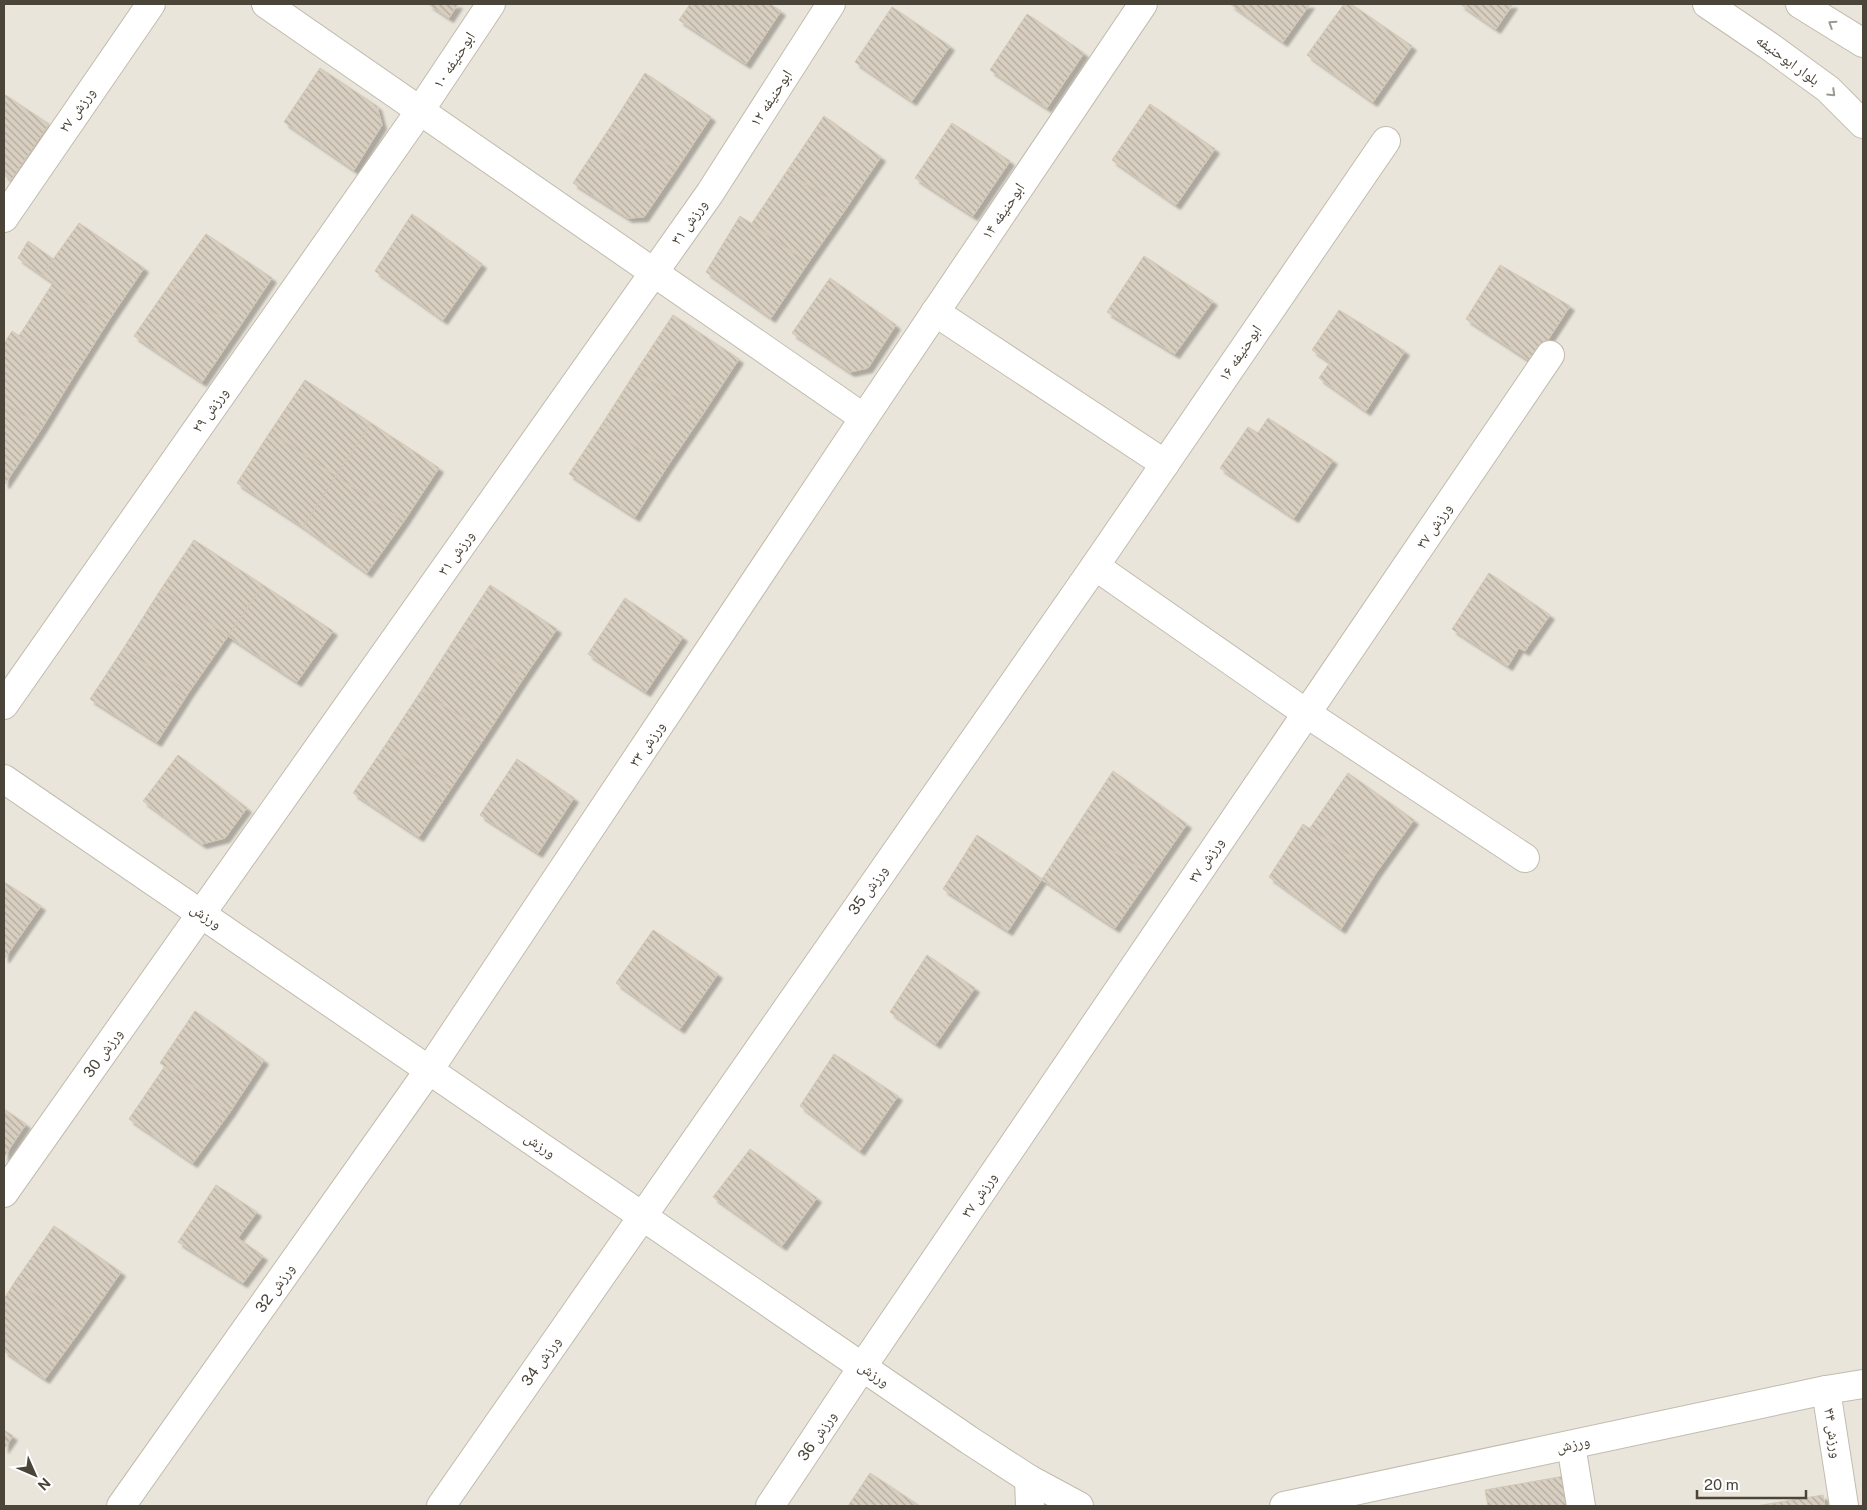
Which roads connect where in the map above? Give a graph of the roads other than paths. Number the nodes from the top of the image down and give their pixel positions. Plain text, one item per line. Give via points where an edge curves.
1 (151, 4) edge
2 (266, 4) edge
3 (491, 4) edge
4 (831, 4) edge
5 (1143, 4) edge
6 (1708, 4) edge
7 (1800, 4) edge
8 (1863, 43) edge
9 (418, 113) junction
10 (1863, 124) edge
11 (1386, 141) dead end
12 (710, 193) joint
13 (4, 218) edge
14 (654, 272) junction
15 (935, 312) junction
16 (1550, 355) dead end
17 (864, 418) junction
18 (1165, 464) junction
19 (1095, 566) junction
20 (4, 705) edge
21 (1306, 713) junction
22 (4, 779) edge
23 (1525, 858) dead end
24 (202, 914) junction
25 (429, 1070) junction
26 (4, 1193) edge
27 (642, 1215) junction
28 (863, 1366) junction
29 (1863, 1384) edge
30 (1826, 1390) junction
31 (1571, 1444) junction
32 (1029, 1479) junction
33 (121, 1506) edge
34 (441, 1506) edge
35 (770, 1506) edge
36 (1030, 1506) edge
37 (1079, 1506) edge
38 (1286, 1506) edge
39 (1581, 1506) edge
40 (1844, 1506) edge

1 - 13 street, ورزش ۲۷
2 - 9 street
3 - 9 street, ابوحنیفه ۱۰
4 - 12 street, ابوحنیفه ۱۲
5 - 15 street, ابوحنیفه ۱۴
6 -> 10 street, بلوار ابوحنیفه via 1828,89
8 -> 7 street
9 - 14 street
9 - 20 street, ورزش ۲۹
11 - 18 street, ابوحنیفه ۱۶
12 - 14 street, ورزش ۳۱
14 - 17 street
14 - 24 street, ورزش ۳۱
15 - 17 street, ابوحنیفه ۱۴
15 - 18 street
16 - 21 street, ورزش ۳۷
17 - 25 street, ورزش ۳۳
18 - 19 street, ابوحنیفه ۱۶
19 - 21 street
19 - 27 street, ورزش 35
21 - 23 street
21 - 28 street, ورزش ۳۷
22 - 24 street, ورزش
24 - 25 street, ورزش
24 - 26 street, ورزش 30
25 - 27 street, ورزش
25 - 33 street, ورزش 32
27 - 28 street, ورزش
27 - 34 street, ورزش 34
28 - 32 street, ورزش
28 - 35 street, ورزش 36
29 - 30 street, ورزش
30 - 31 street, ورزش
30 - 40 street, ورزش ۴۴
31 - 38 street, ورزش
31 - 39 street
32 - 36 street
32 - 37 street, ورزش

